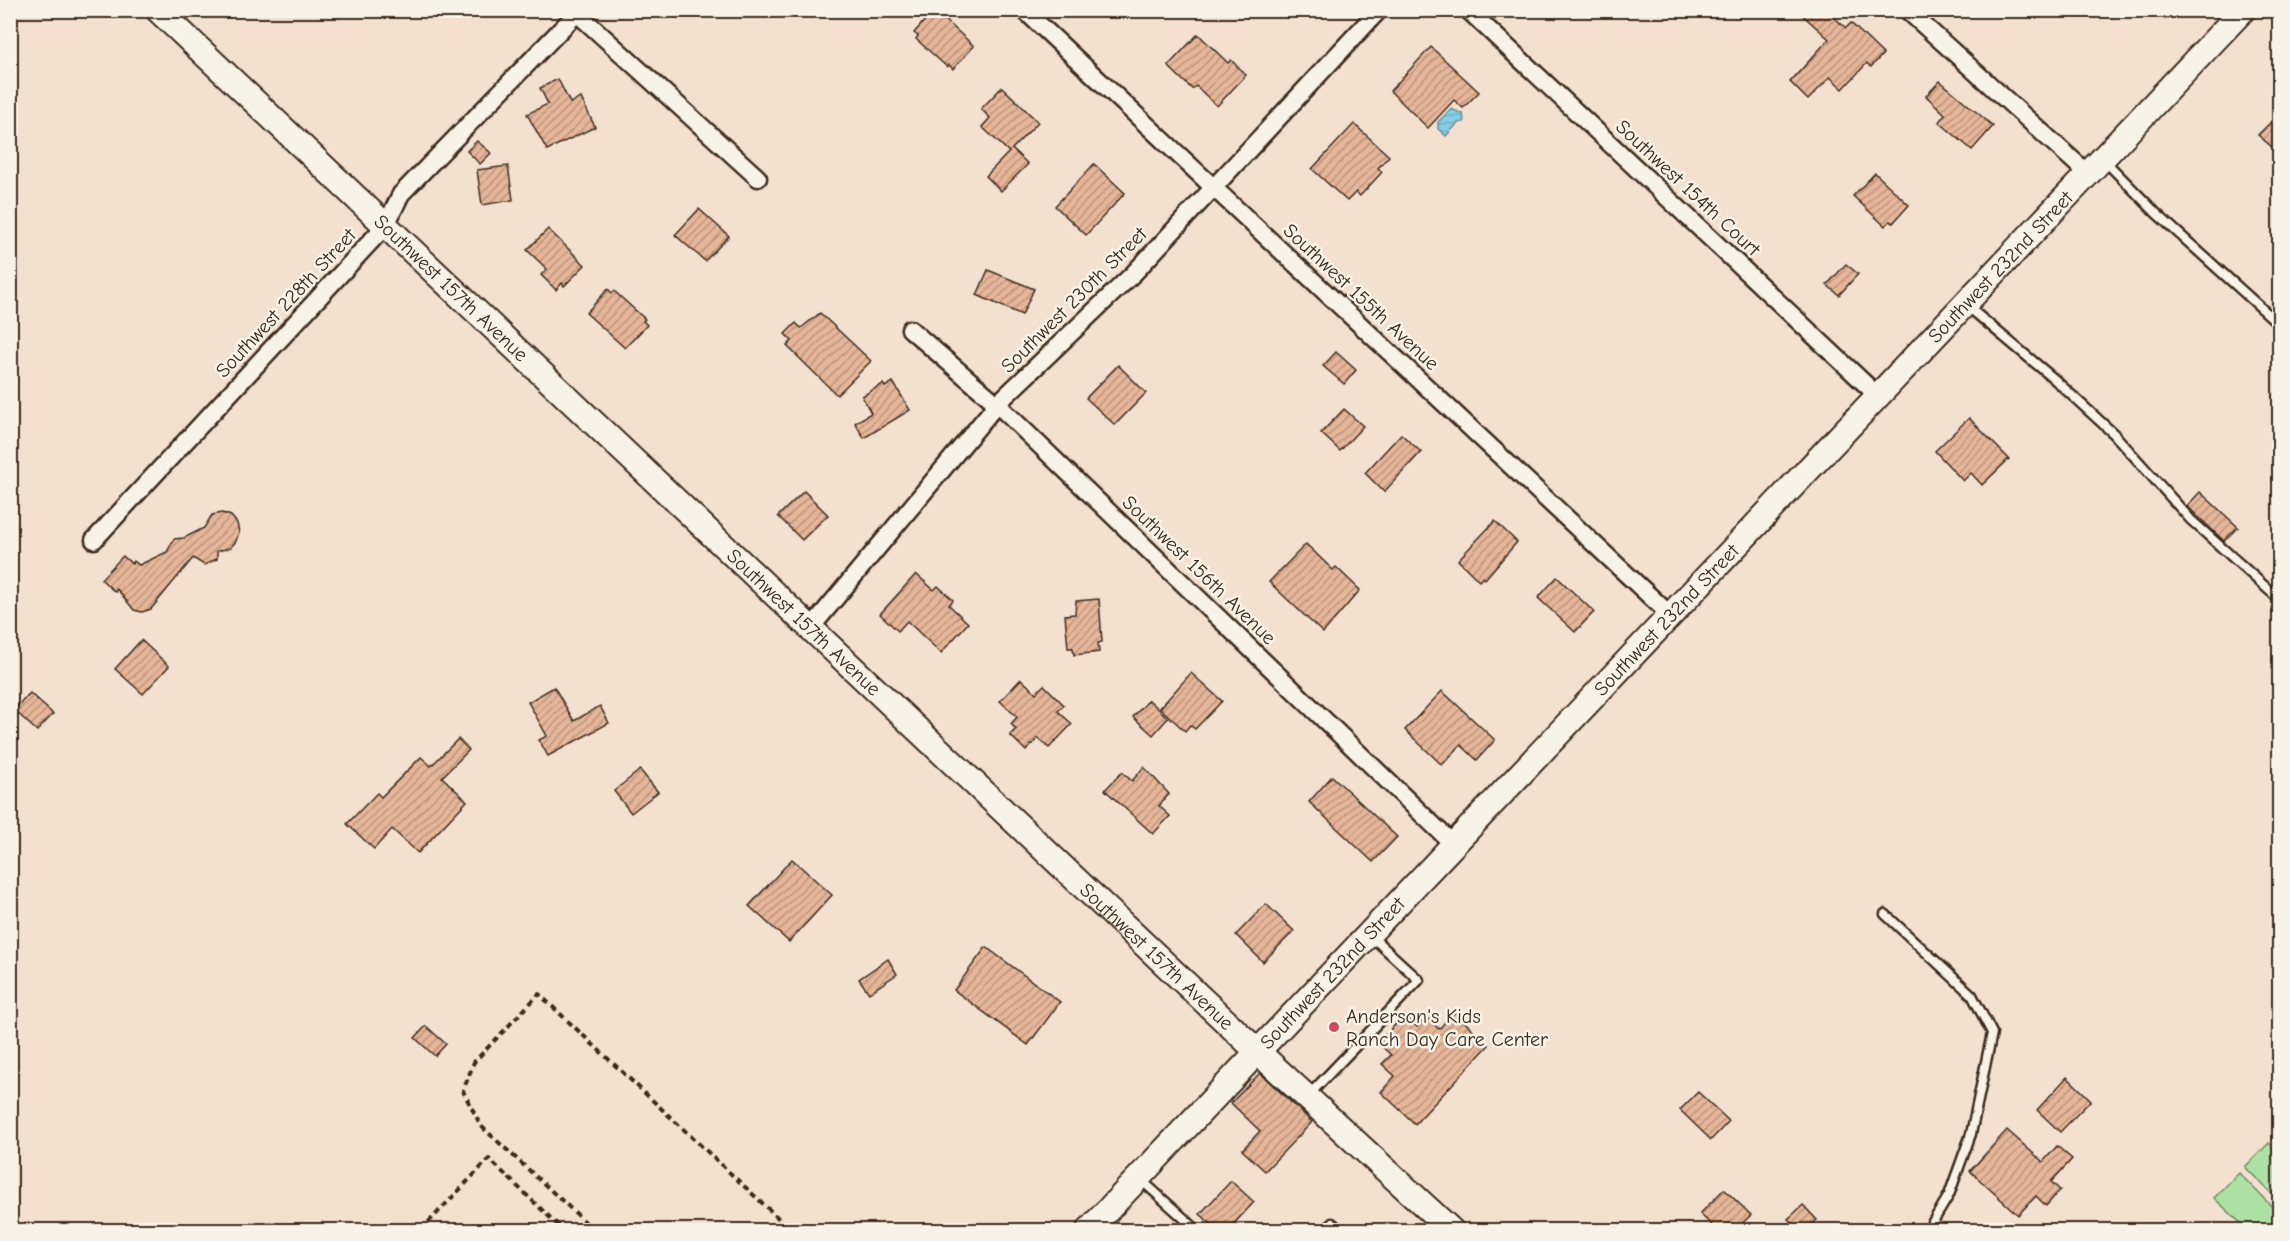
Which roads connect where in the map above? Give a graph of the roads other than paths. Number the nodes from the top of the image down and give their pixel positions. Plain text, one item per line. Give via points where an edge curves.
1 (158, 10) edge
2 (1024, 10) edge
3 (1379, 10) edge
4 (1468, 10) edge
5 (1907, 10) edge
6 (2243, 10) edge
7 (2094, 165) junction
8 (758, 178) dead end
9 (1213, 186) junction
10 (386, 225) junction
11 (1965, 304) junction
12 (2280, 325) edge
13 (910, 329) dead end
14 (1879, 397) junction
15 (997, 404) junction
16 (94, 540) dead end
17 (2280, 600) edge
18 (1669, 615) junction
19 (810, 629) junction
20 (1454, 845) junction
21 (1885, 914) dead end
22 (1370, 935) junction
23 (1259, 1053) junction
24 (1307, 1097) junction
25 (1139, 1178) junction
26 (1332, 1223) dead end
27 (1089, 1230) edge
28 (1197, 1230) edge
29 (1341, 1230) edge
30 (1451, 1230) edge
31 (1928, 1230) edge

1 - 10 street, Southwest 157th Avenue
2 - 9 street, Southwest 155th Avenue
3 - 9 street, Southwest 230th Street
4 - 14 street, Southwest 154th Court
5 - 7 street
6 - 7 street, Southwest 232nd Street
7 - 11 street, Southwest 232nd Street
7 - 12 lane via 2156,213
8 - 10 street, Southwest 228th Street via 577,13 401,194
9 - 15 street, Southwest 230th Street via 1134,273
9 - 18 street, Southwest 155th Avenue
10 - 16 street, Southwest 228th Street
10 - 19 street, Southwest 157th Avenue
11 - 14 street, Southwest 232nd Street
11 - 17 lane via 2114,434 2191,520
13 - 15 street, Southwest 156th Avenue
14 - 18 street, Southwest 232nd Street
15 - 19 street, Southwest 230th Street
15 - 20 street, Southwest 156th Avenue
18 - 20 street, Southwest 232nd Street
19 - 23 street, Southwest 157th Avenue
20 - 22 street, Southwest 232nd Street
21 - 31 lane via 1972,995 1992,1033 1971,1134 1949,1195
22 - 23 street, Southwest 232nd Street
22 - 24 lane via 1419,980
23 - 24 street, Southwest 157th Avenue
23 - 25 street, Southwest 232nd Street
24 - 30 street, Southwest 157th Avenue
25 - 27 street, Southwest 232nd Street
25 - 28 lane
26 - 29 lane

